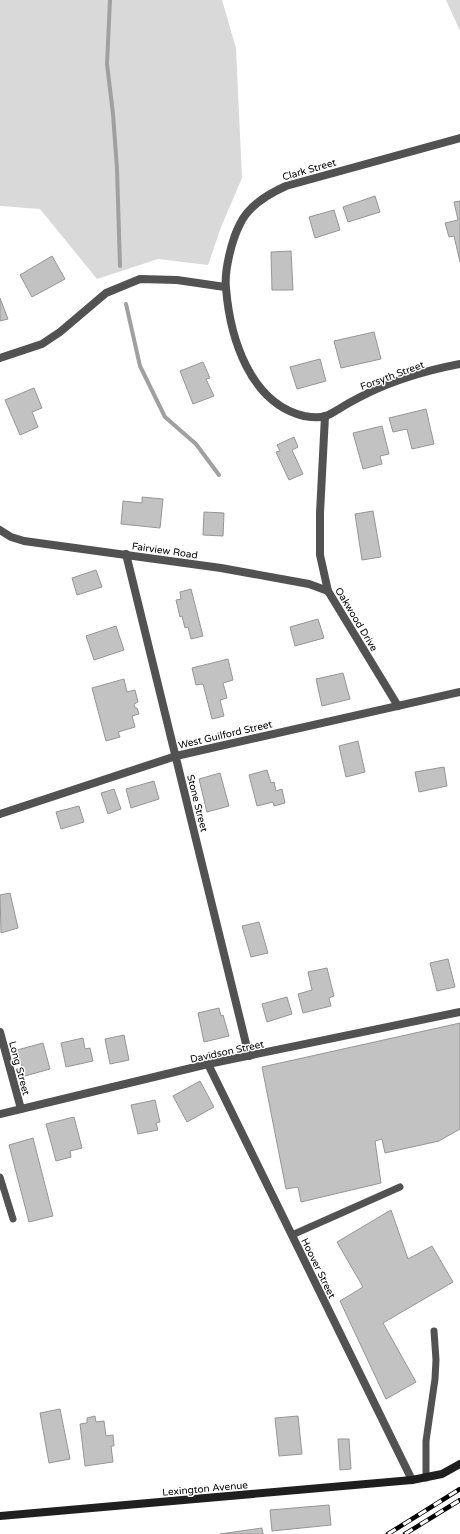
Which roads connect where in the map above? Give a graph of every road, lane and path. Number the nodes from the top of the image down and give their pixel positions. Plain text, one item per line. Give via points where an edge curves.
1 (460, 138) edge
2 (225, 287) junction
3 (0, 358) edge
4 (460, 364) edge
5 (326, 416) junction
6 (0, 530) edge
7 (126, 554) junction
8 (328, 591) junction
9 (460, 692) edge
10 (398, 706) junction
11 (176, 756) junction
12 (0, 814) edge
13 (460, 1012) edge
14 (0, 1032) edge
15 (249, 1056) junction
16 (208, 1064) junction
17 (20, 1109) junction
18 (0, 1114) edge
19 (0, 1177) edge
20 (400, 1187) dead end
21 (13, 1219) dead end
22 (292, 1235) junction
23 (434, 1331) dead end
24 (460, 1464) edge
25 (426, 1478) junction
26 (412, 1480) junction
27 (0, 1516) edge

1 - 2 street, Clark Street via 286,186 270,193 256,203 241,222 230,249
2 - 3 street via 177,280 140,279 106,293 42,344
2 - 5 street, Forsyth Street via 239,352 264,392 285,410 306,416
4 - 5 street, Forsyth Street via 379,388
5 - 8 street, Oakwood Drive via 320,555
6 - 7 street, Fairview Road via 10,537 24,541
7 - 8 street, Fairview Road via 236,570 310,584
7 - 11 street, Stone Street
8 - 10 street, Oakwood Drive
9 - 10 street, West Guilford Street
10 - 11 street, West Guilford Street
11 - 12 street, West Guilford Street
11 - 15 street, Stone Street
13 - 15 street, Davidson Street
14 - 17 street, Long Street
15 - 16 street, Davidson Street
16 - 17 street, Davidson Street
16 - 22 street, Hoover Street
17 - 18 street, Davidson Street
19 - 21 lane
20 - 22 lane
22 - 26 street, Hoover Street
23 - 25 lane via 435,1379 426,1441
24 - 25 main road, Lexington Avenue via 442,1474
25 - 26 main road, Lexington Avenue
26 - 27 main road, Lexington Avenue

